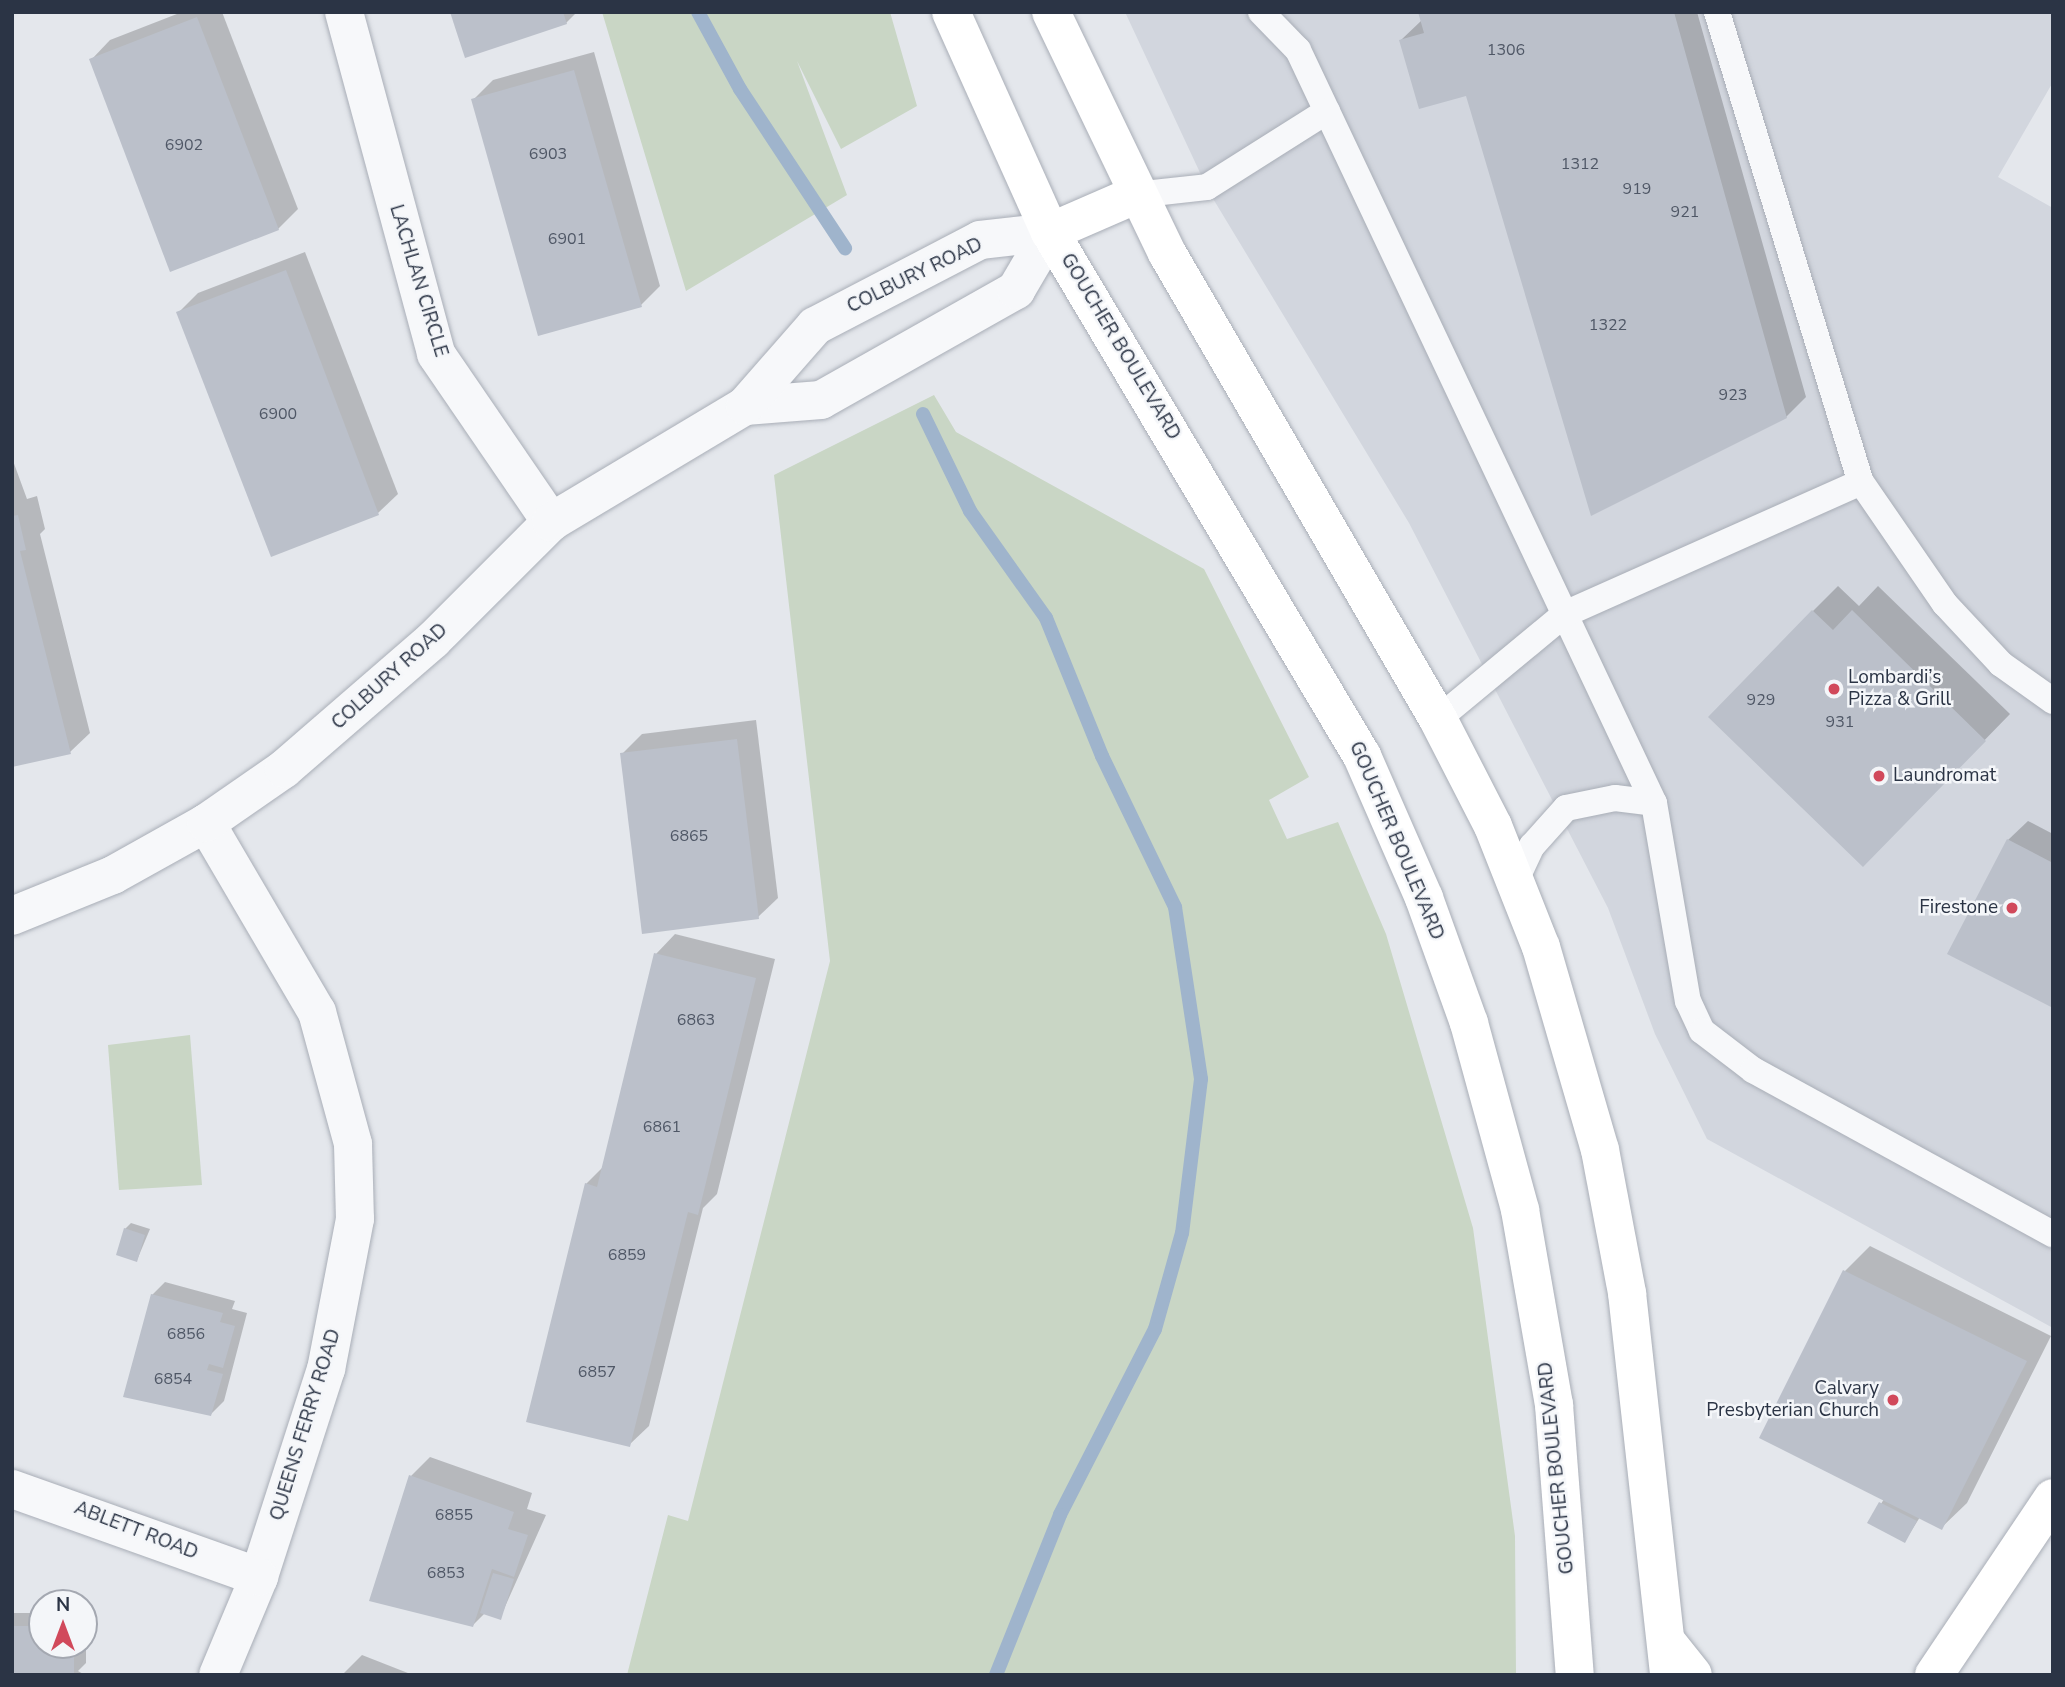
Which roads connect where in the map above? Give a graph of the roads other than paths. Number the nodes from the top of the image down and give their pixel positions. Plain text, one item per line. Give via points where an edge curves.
1 (344, 12) edge
2 (951, 12) edge
3 (1051, 12) edge
4 (1261, 12) edge
5 (1717, 12) edge
6 (1327, 111) junction
7 (1135, 195) junction
8 (1050, 232) junction
9 (745, 406) junction
10 (1861, 482) junction
11 (551, 522) junction
12 (1565, 614) junction
13 (2053, 701) edge
14 (1438, 719) junction
15 (1654, 803) junction
16 (206, 823) junction
17 (1516, 882) junction
18 (12, 916) edge
19 (2053, 1234) edge
20 (12, 1489) edge
21 (2053, 1499) edge
22 (259, 1577) junction
23 (1668, 1658) edge
24 (218, 1675) edge
25 (1575, 1675) edge
26 (1693, 1675) edge
27 (1934, 1675) edge
28 (1960, 1675) edge

1 - 11 street, LACHLAN CIRCLE via 436,354
2 - 8 main road, GOUCHER BOULEVARD
3 - 7 main road
4 - 6 lane via 1298,50
5 - 10 lane
6 - 7 lane via 1207,187
6 - 12 lane
7 - 8 main road
7 - 14 main road
8 - 9 street, COLBURY ROAD via 980,240 815,326
8 - 9 street, COLBURY ROAD via 1016,290 821,400
8 - 25 main road, GOUCHER BOULEVARD via 1362,756 1424,898 1469,1023 1520,1210 1554,1405
9 - 11 street, COLBURY ROAD
10 - 12 lane
10 - 13 lane via 1945,604 2001,664
11 - 16 street, COLBURY ROAD via 385,685 284,769
12 - 14 lane
12 - 15 lane
14 - 17 main road
15 - 17 lane via 1615,798 1566,808 1532,846
15 - 19 lane via 1688,1001 1702,1031 1753,1070
16 - 18 street, COLBURY ROAD via 113,875
16 - 22 street, QUEENS FERRY ROAD via 317,1012 353,1144 348,1276 327,1369
17 - 23 main road via 1570,1032 1600,1150 1627,1293
20 - 22 street, ABLETT ROAD
21 - 27 main road
21 - 28 main road
22 - 24 street, QUEENS FERRY ROAD
23 - 26 main road

